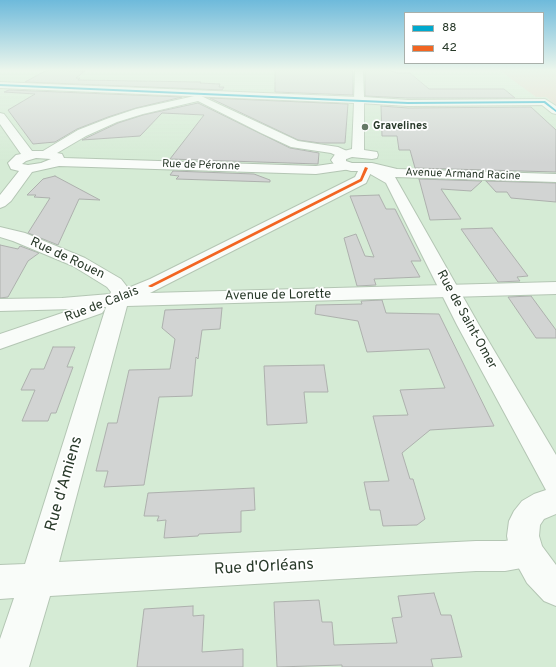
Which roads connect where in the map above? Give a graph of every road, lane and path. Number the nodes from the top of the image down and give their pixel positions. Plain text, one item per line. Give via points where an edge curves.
1 (180, 101) edge
2 (210, 101) edge
3 (359, 101) edge
4 (377, 101) edge
5 (556, 111) edge
6 (0, 116) edge
7 (358, 153) junction
8 (51, 158) junction
9 (344, 160) junction
10 (28, 162) junction
11 (372, 167) junction
12 (556, 172) edge
13 (556, 178) edge
14 (0, 203) edge
15 (0, 232) edge
16 (556, 288) edge
17 (451, 292) junction
18 (118, 300) junction
19 (0, 305) edge
20 (0, 342) edge
21 (556, 481) edge
22 (556, 501) edge
23 (527, 552) junction
24 (37, 581) junction
25 (0, 582) edge
26 (556, 589) edge
27 (10, 667) edge

1 - 8 street via 140,111 82,132
2 - 9 street via 265,131 295,144 334,150
3 - 7 street
4 - 5 street via 545,102
6 - 10 street
7 - 9 street
7 - 11 street via 372,155 380,160
8 - 9 street, Rue de Péronne via 316,170
8 - 10 street, Rue de Péronne
9 - 11 street
10 - 14 street via 6,198
11 - 12 street, Avenue Armand Racine via 395,165
11 - 13 street, Avenue Armand Racine via 397,173
11 - 17 street, Rue de Saint-Omer via 392,181
11 - 18 street, Rue de Calais via 361,180 157,283
15 - 18 street, Rue de Rouen via 19,237 102,274 119,288 121,292
16 - 17 street, Avenue de Lorette
17 - 18 street, Avenue de Lorette
17 - 21 street, Rue de Saint-Omer
18 - 19 street, Avenue de Lorette
18 - 20 street, Rue de Calais
18 - 24 street, Rue d'Amiens
22 - 23 street via 545,502 533,510 525,521 523,536
23 - 24 street, Rue d'Orléans via 505,556
23 - 26 street via 539,572
24 - 25 street, Rue d'Orléans
24 - 27 street, Rue d'Amiens

